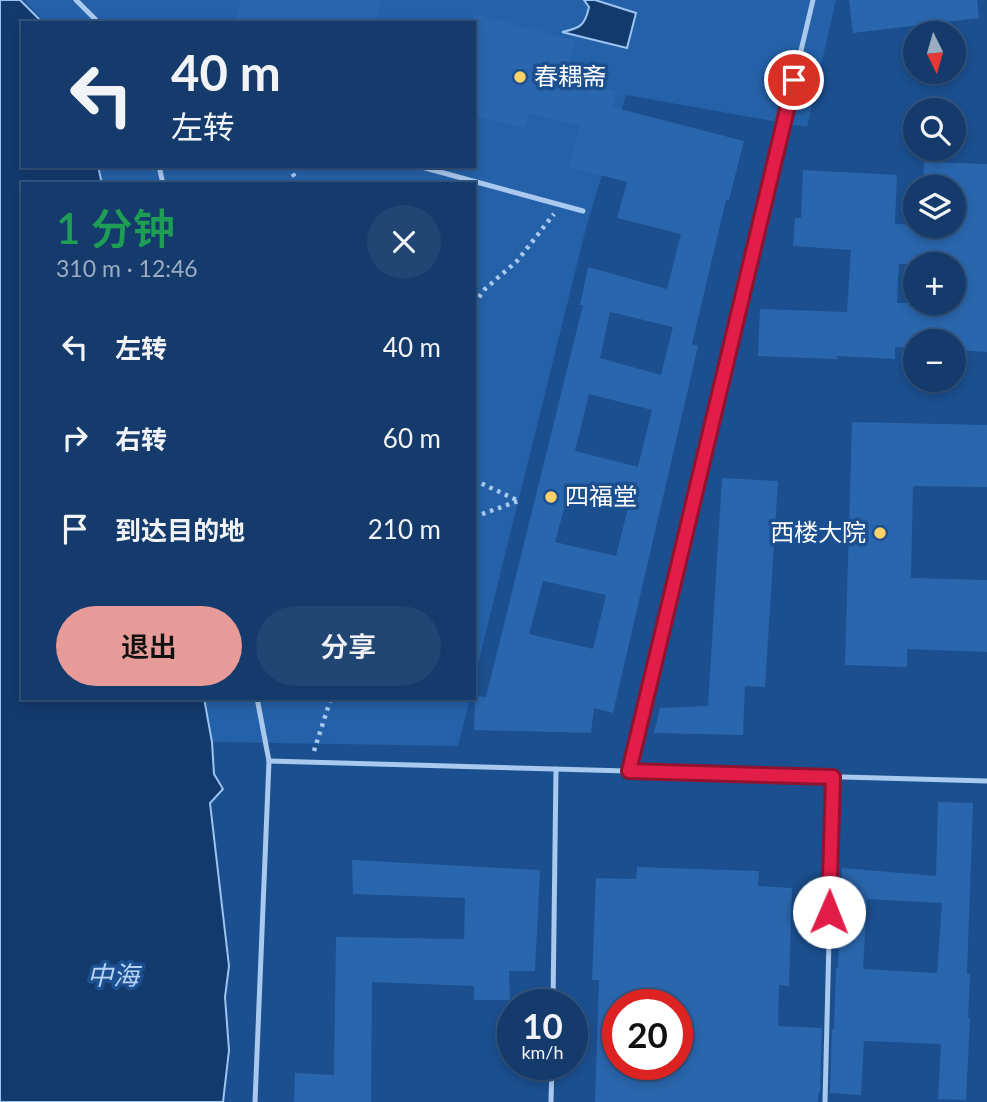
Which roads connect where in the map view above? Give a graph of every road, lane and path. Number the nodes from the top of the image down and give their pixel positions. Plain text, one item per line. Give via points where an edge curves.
1 (75, 0) edge
2 (813, 0) edge
3 (97, 21) edge
4 (425, 168) edge
5 (561, 205) junction
6 (583, 211) dead end
7 (476, 301) edge
8 (476, 481) edge
9 (476, 516) edge
10 (257, 700) edge
11 (330, 700) edge
12 (269, 761) junction
13 (311, 762) junction
14 (556, 769) junction
15 (629, 771) junction
16 (833, 777) junction
17 (987, 781) edge
18 (553, 989) edge
19 (552, 1080) edge
20 (255, 1102) edge
21 (551, 1102) edge
22 (825, 1102) edge

1 - 3 lane
2 - 15 lane
4 - 5 lane
5 - 6 lane
5 - 7 path via 517,261
8 - 9 path via 519,501
10 - 12 lane
11 - 13 path
12 - 13 lane
12 - 20 lane
13 - 14 lane
14 - 15 lane
14 - 18 lane
15 - 16 lane
16 - 17 lane
16 - 22 lane
19 - 21 lane

